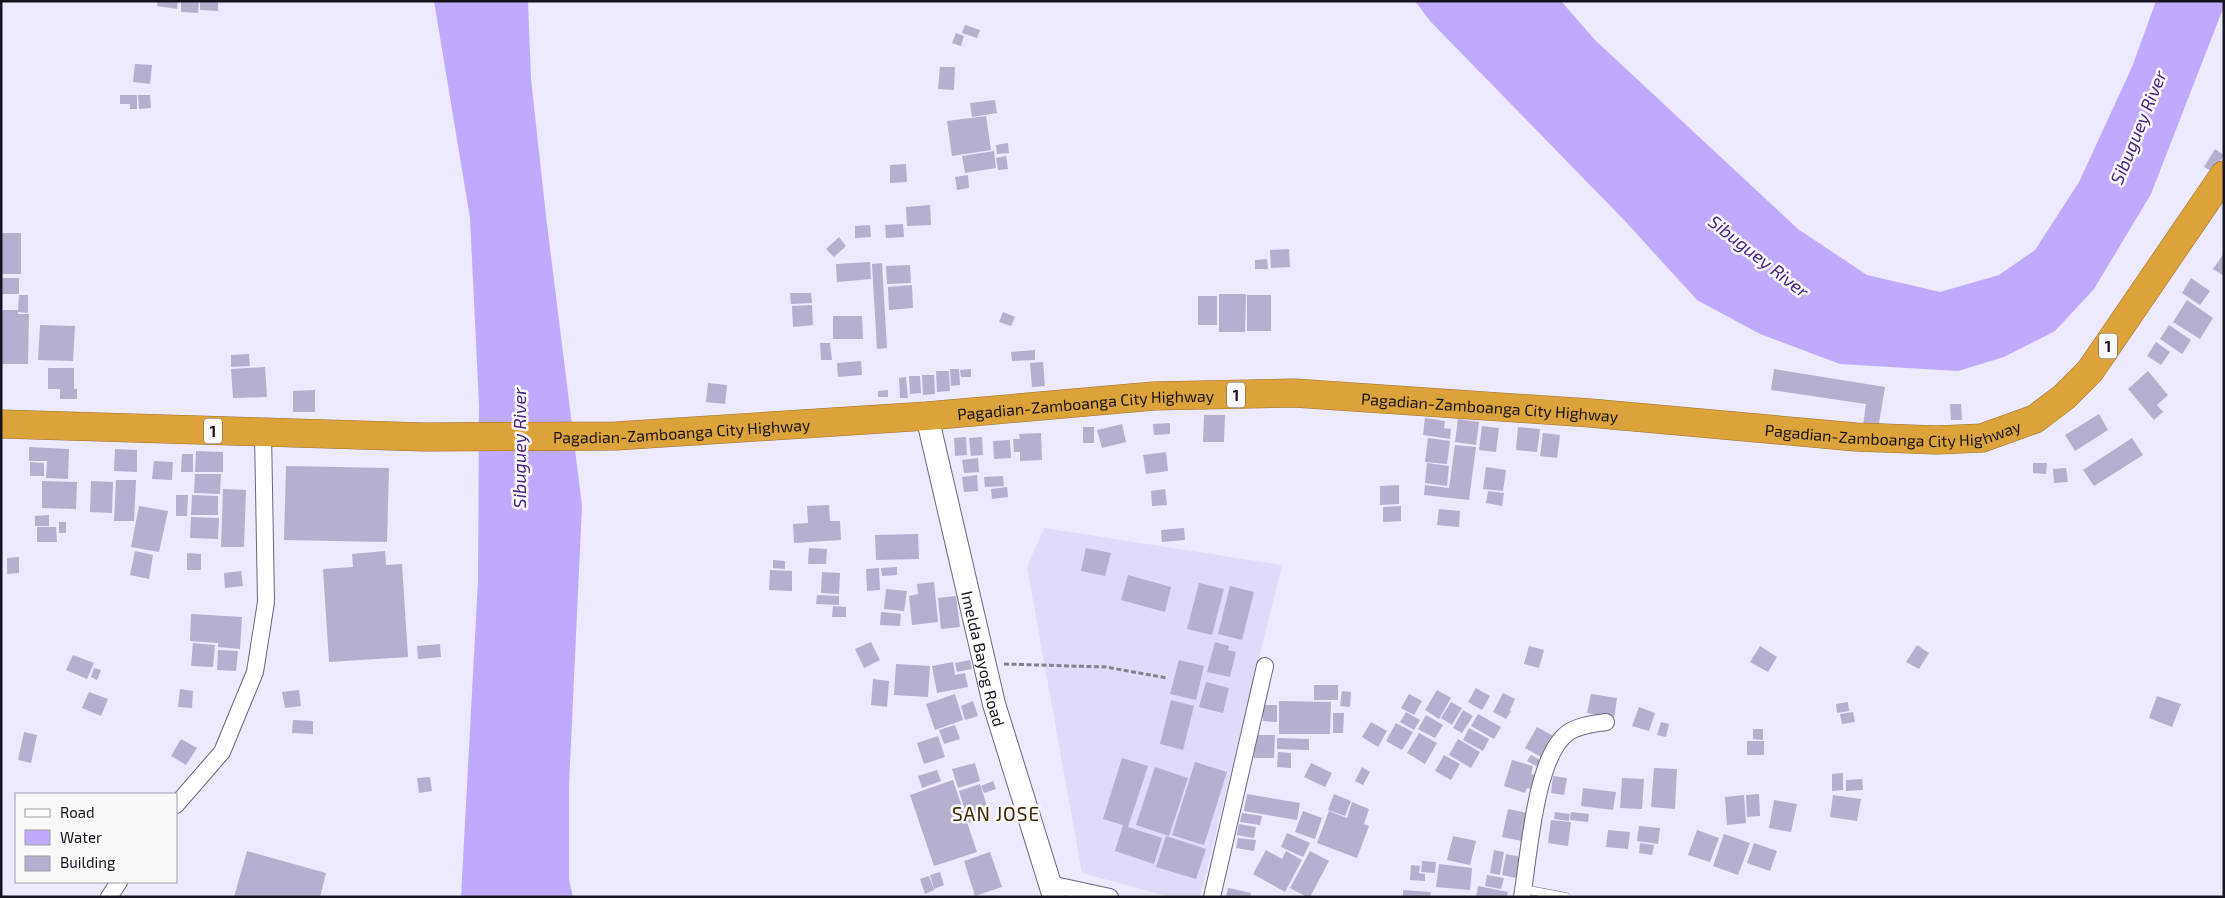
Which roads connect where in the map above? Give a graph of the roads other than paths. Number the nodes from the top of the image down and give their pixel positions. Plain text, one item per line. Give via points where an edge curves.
1 (2224, 175) edge
2 (927, 416) junction
3 (1, 424) edge
4 (263, 432) junction
5 (1265, 666) dead end
6 (1606, 722) dead end
7 (178, 803) edge
8 (117, 883) edge
9 (1052, 890) edge
10 (1523, 893) edge
11 (109, 897) edge
12 (1110, 897) edge
13 (1212, 897) edge
14 (1566, 897) edge

1 - 2 highway, Pagadian-Zamboanga City Highway / 1 via 2090,371 2035,419 1982,438 1856,437 1590,413 1294,393 1154,396
2 - 4 highway, Pagadian-Zamboanga City Highway / 1 via 616,436 424,437
2 - 9 main road, Imelda Bayog Road via 994,704
3 - 4 highway, Pagadian-Zamboanga City Highway / 1
4 - 7 street via 266,602 255,672 222,752
5 - 13 street
6 - 10 street via 1568,732 1547,762 1539,791
8 - 11 street
9 - 12 street
10 - 14 lane

